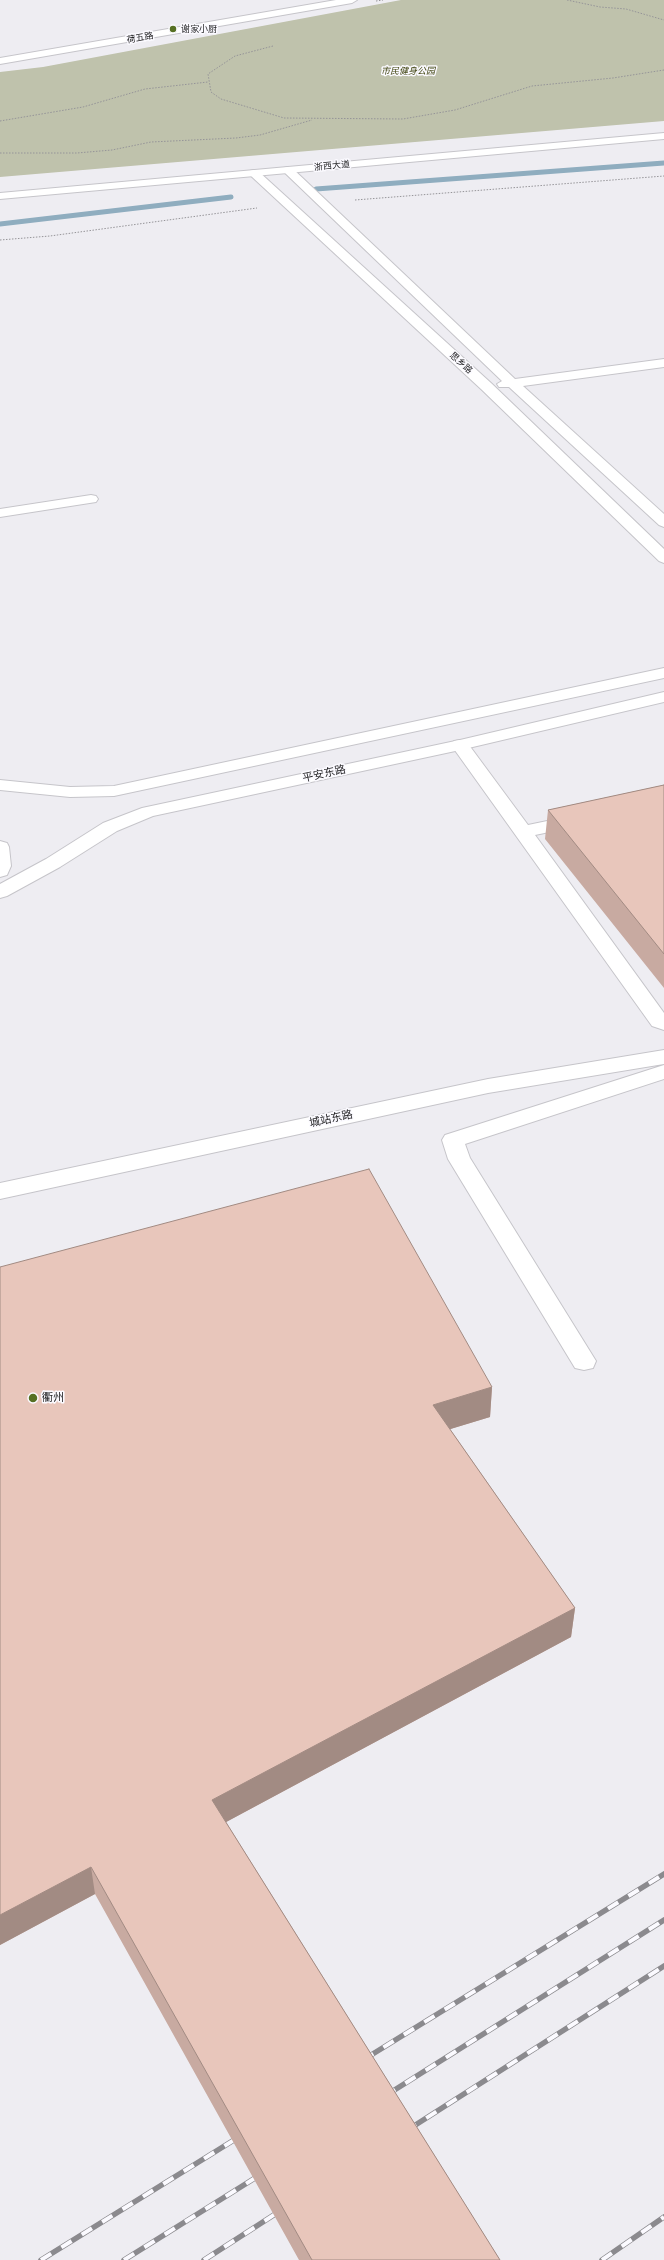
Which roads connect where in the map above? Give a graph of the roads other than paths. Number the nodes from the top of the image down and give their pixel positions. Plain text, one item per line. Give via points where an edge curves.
1 (352, 0) edge
2 (0, 61) edge
3 (664, 126) edge
4 (664, 136) edge
5 (314, 156) dead end
6 (288, 170) junction
7 (254, 173) junction
8 (0, 196) edge
9 (664, 363) edge
10 (513, 384) junction
11 (486, 386) junction
12 (91, 499) dead end
13 (0, 513) edge
14 (664, 522) edge
15 (664, 558) edge
16 (664, 674) edge
17 (664, 697) edge
18 (460, 745) junction
19 (0, 785) edge
20 (594, 817) edge
21 (523, 832) junction
22 (0, 847) edge
23 (0, 871) edge
24 (0, 892) edge
25 (664, 1023) edge
26 (664, 1057) edge
27 (664, 1072) edge
28 (0, 1191) edge
29 (584, 1361) dead end

1 - 2 main road, 荷五路
3 - 5 main road, 浙西大道
4 - 6 main road, 浙西大道
6 - 7 main road, 浙西大道
6 - 10 main road, 思乡路
7 - 8 main road, 浙西大道
7 - 11 main road, 思乡路
9 - 10 main road
10 - 11 main road
10 - 14 main road, 思乡路
11 - 15 main road, 思乡路
12 - 13 main road
16 - 19 main road via 114,791 70,792
17 - 18 main road, 平安东路
18 - 21 main road
18 - 24 main road, 平安东路 via 148,812 110,827
20 - 21 main road
21 - 25 main road via 659,1021
22 - 23 main road
26 - 28 main road, 城站东路 via 488,1086
27 - 29 main road via 453,1140 459,1159

